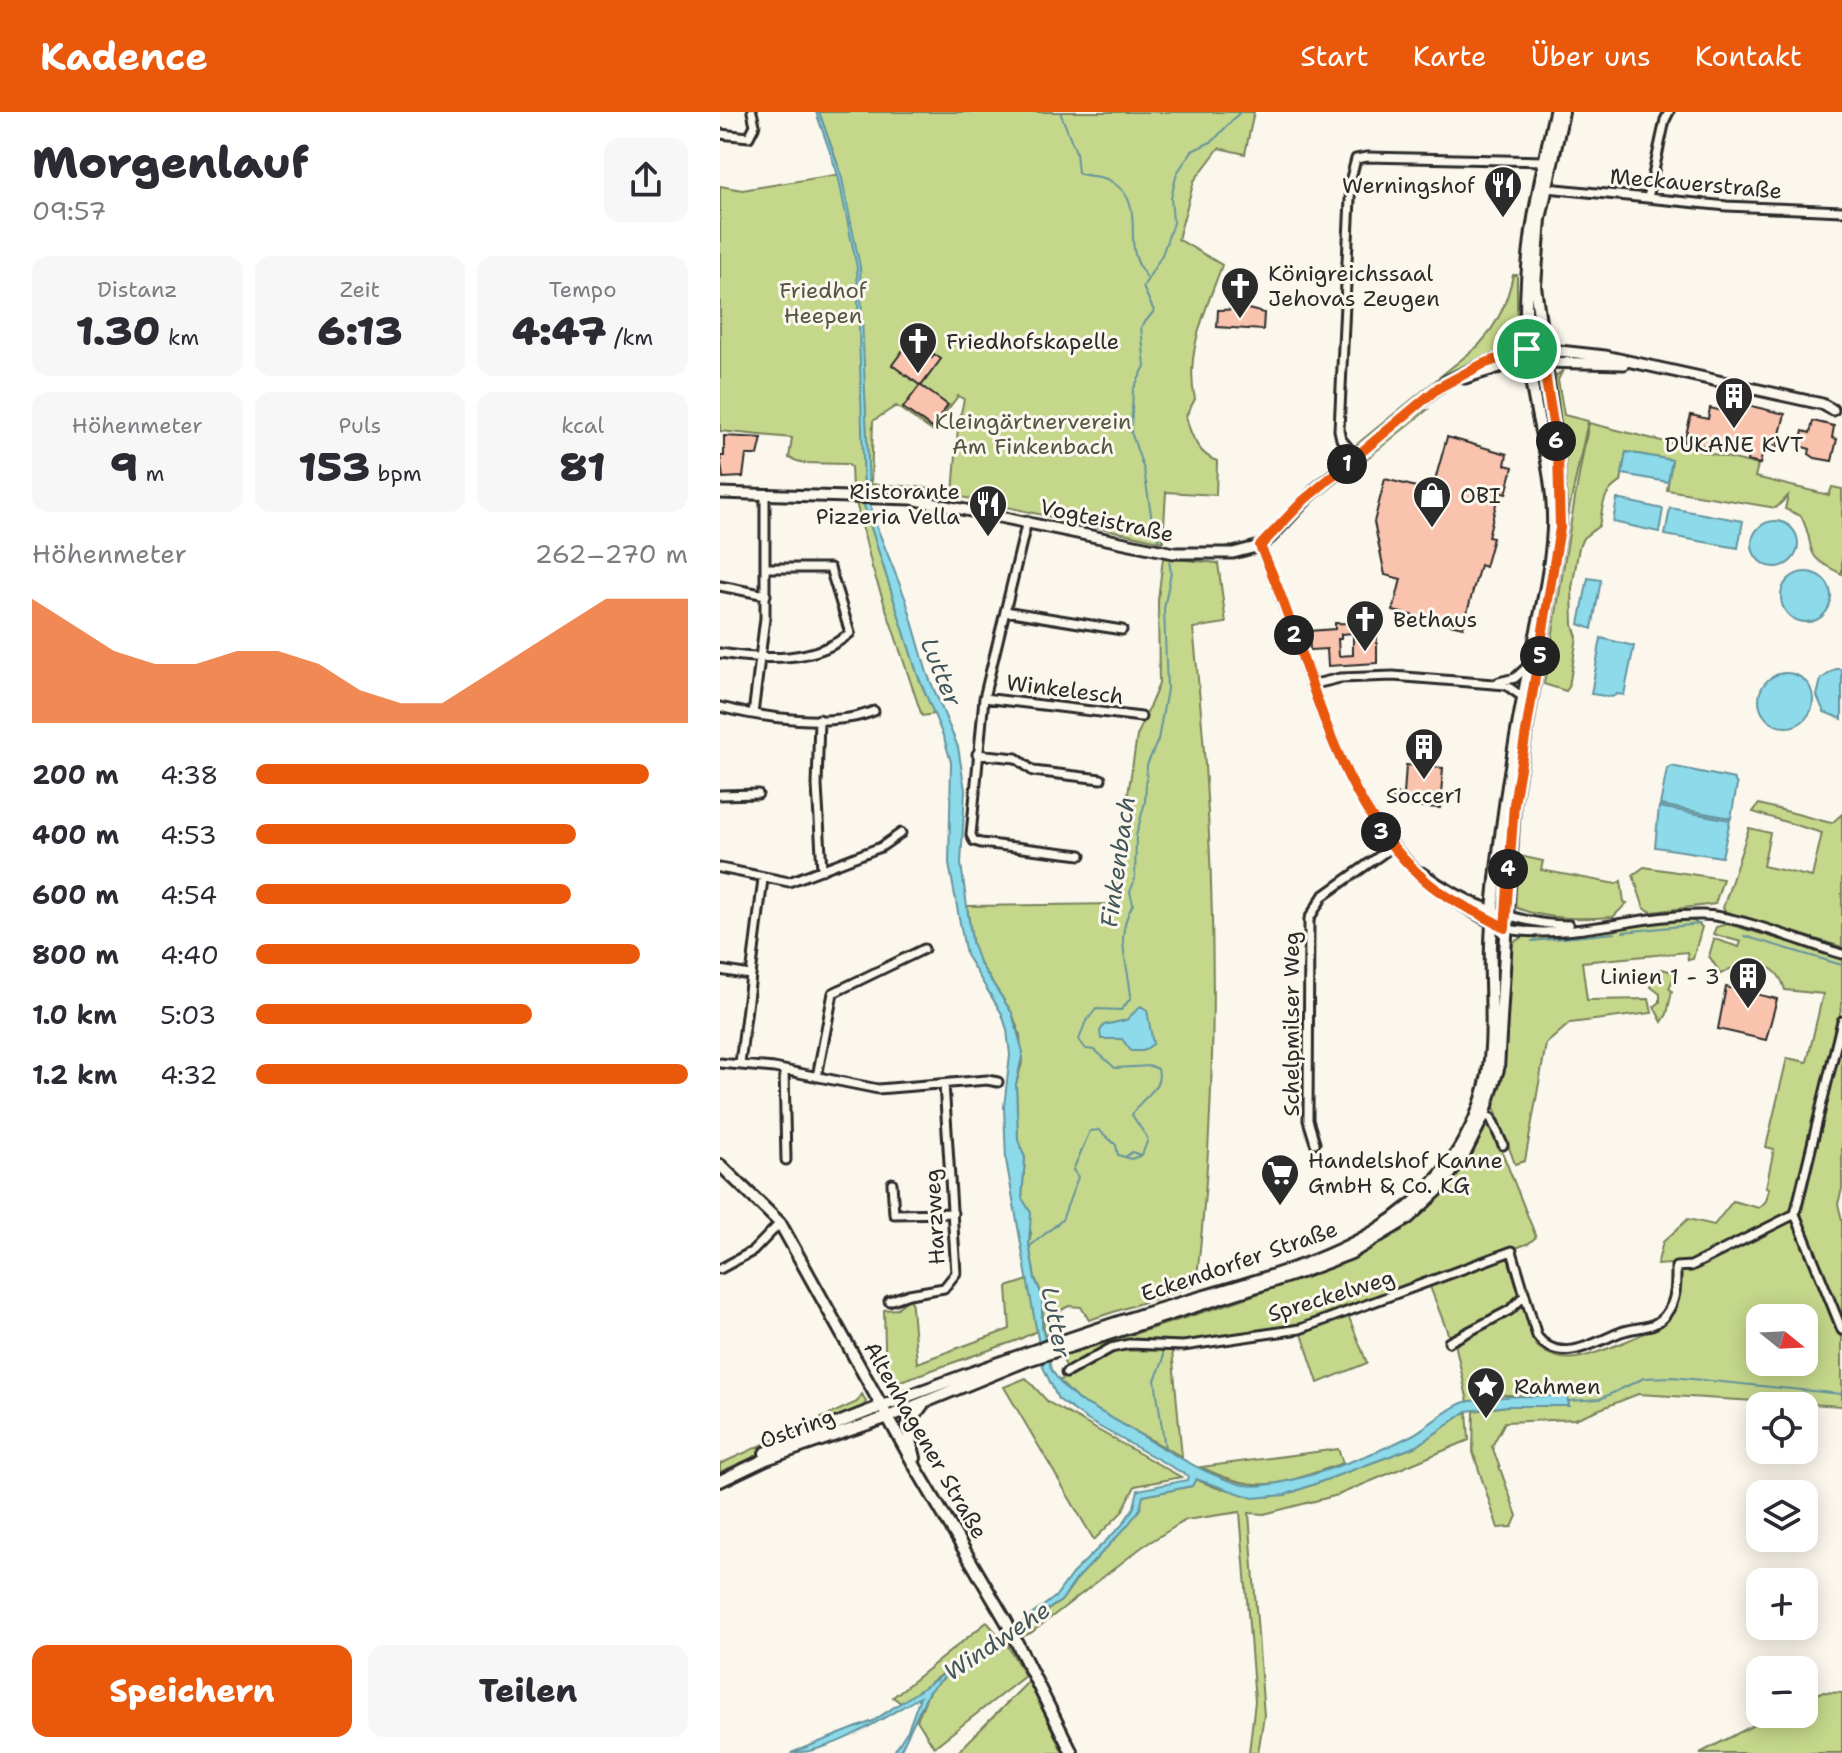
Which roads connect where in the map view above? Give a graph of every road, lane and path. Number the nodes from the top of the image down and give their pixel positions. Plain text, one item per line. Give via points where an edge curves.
1 (752, 112) edge
2 (1555, 112) edge
3 (1563, 112) edge
4 (1669, 112) edge
5 (720, 134) edge
6 (1544, 161) junction
7 (1547, 188) junction
8 (1648, 198) junction
9 (1842, 211) edge
10 (1527, 349) junction
11 (1541, 349) junction
12 (1543, 362) junction
13 (1528, 364) junction
14 (1632, 364) junction
15 (1430, 396) junction
16 (1838, 411) edge
17 (1356, 457) junction
18 (720, 493) edge
19 (765, 494) junction
20 (1027, 521) junction
21 (1260, 546) junction
22 (766, 568) junction
23 (720, 586) edge
24 (766, 595) junction
25 (1005, 611) junction
26 (1122, 630) dead end
27 (720, 653) edge
28 (762, 657) junction
29 (1530, 663) junction
30 (1492, 684) junction
31 (1311, 685) junction
32 (984, 698) junction
33 (1524, 698) junction
34 (720, 709) edge
35 (874, 711) dead end
36 (753, 714) junction
37 (1141, 717) dead end
38 (819, 719) junction
39 (977, 754) junction
40 (1101, 779) dead end
41 (758, 794) dead end
42 (720, 795) edge
43 (901, 833) dead end
44 (1392, 847) junction
45 (1081, 855) dead end
46 (720, 868) edge
47 (822, 870) junction
48 (763, 879) junction
49 (1493, 915) junction
50 (1506, 916) junction
51 (1593, 926) junction
52 (1505, 928) junction
53 (924, 949) dead end
54 (1842, 954) edge
55 (720, 970) edge
56 (750, 975) junction
57 (1842, 1021) edge
58 (720, 1063) edge
59 (740, 1064) junction
60 (784, 1070) junction
61 (817, 1077) junction
62 (998, 1082) dead end
63 (944, 1084) junction
64 (1484, 1115) junction
65 (1315, 1143) dead end
66 (1503, 1145) dead end
67 (786, 1160) dead end
68 (720, 1165) edge
69 (892, 1183) dead end
70 (953, 1213) junction
71 (1795, 1214) junction
72 (780, 1223) junction
73 (720, 1269) edge
74 (1525, 1295) junction
75 (889, 1301) dead end
76 (1842, 1330) edge
77 (1449, 1342) dead end
78 (1060, 1345) junction
79 (1023, 1357) junction
80 (1066, 1373) dead end
81 (925, 1402) junction
82 (882, 1405) junction
83 (888, 1417) junction
84 (916, 1468) junction
85 (720, 1478) edge
86 (1072, 1753) edge

1 - 5 street via 755,125 749,137
2 - 6 main road, Eckendorfer Straße
3 - 7 main road, Eckendorfer Straße
4 - 8 street
6 - 10 main road, Eckendorfer Straße via 1527,253
6 - 17 street via 1356,159 1339,430
7 - 8 street, Meckauerstraße
7 - 11 main road, Eckendorfer Straße via 1536,267
8 - 9 street, Meckauerstraße
10 - 11 main road
10 - 13 main road, Eckendorfer Straße
10 - 15 street via 1459,375
11 - 12 main road, Eckendorfer Straße
11 - 14 street
12 - 13 main road
12 - 14 street
12 - 50 main road, Eckendorfer Straße via 1558,454 1560,528 1514,804
13 - 15 street via 1484,372
13 - 29 main road, Eckendorfer Straße via 1547,453 1553,526
14 - 16 street
15 - 17 street
17 - 21 street
18 - 19 street, Vogteistraße
19 - 20 street, Vogteistraße via 901,497
19 - 22 street
20 - 21 street, Vogteistraße via 1186,554 1233,553
20 - 25 street
21 - 31 street
22 - 24 street
22 - 28 street via 830,568 851,629 820,652
23 - 24 street
24 - 28 street
25 - 26 street
25 - 32 street
27 - 28 street
28 - 36 street
29 - 30 street via 1515,678
29 - 33 main road, Eckendorfer Straße
30 - 31 street via 1379,676
30 - 33 street via 1513,688
31 - 44 street via 1348,775
32 - 37 street, Winkelesch
32 - 39 street
33 - 49 main road, Eckendorfer Straße
34 - 36 street
35 - 38 street via 851,719
36 - 38 street
38 - 47 street
39 - 40 street via 1016,758 1033,771
39 - 45 street via 974,841
41 - 42 street
43 - 47 street via 881,847
44 - 49 street via 1430,878
44 - 65 street, Schelpmilser Weg via 1323,896 1309,919 1308,1120
46 - 48 street
47 - 48 street via 789,882
48 - 56 street
49 - 50 street
49 - 52 street
49 - 78 main road, Eckendorfer Straße via 1487,1081 1467,1134 1431,1186 1402,1213 1348,1246
50 - 51 street
50 - 52 main road, Eckendorfer Straße
51 - 52 street via 1550,932
51 - 54 street via 1707,915
52 - 64 main road, Eckendorfer Straße via 1499,1056
53 - 61 street via 833,993
55 - 56 street
56 - 59 street
57 - 71 street
58 - 59 street
59 - 60 street
60 - 61 street
60 - 67 street
61 - 63 street via 878,1089
62 - 63 street
63 - 70 street, Harzweg
64 - 66 street via 1491,1118
64 - 78 main road, Eckendorfer Straße via 1438,1190 1380,1238 1301,1272
68 - 72 main road, Altenhagener Straße
69 - 70 street via 894,1214
70 - 75 street, Harzweg via 953,1279 944,1288
71 - 74 street via 1691,1266 1676,1267 1673,1302 1653,1325 1574,1350 1555,1350 1541,1342
71 - 76 street
72 - 73 street via 753,1251
72 - 82 main road, Altenhagener Straße
74 - 77 street via 1510,1310
74 - 80 street, Spreckelweg via 1512,1251 1300,1329 1183,1346 1129,1344
78 - 79 main road, Eckendorfer Straße
79 - 81 main road, Eckendorfer Straße
79 - 82 main road, Eckendorfer Straße
81 - 83 main road, Eckendorfer Straße
81 - 84 main road via 907,1426
82 - 83 main road, Altenhagener Straße
82 - 85 main road, Ostring
83 - 84 main road, Altenhagener Straße
83 - 85 main road, Ostring
84 - 86 main road, Altenhagener Straße via 1016,1639

